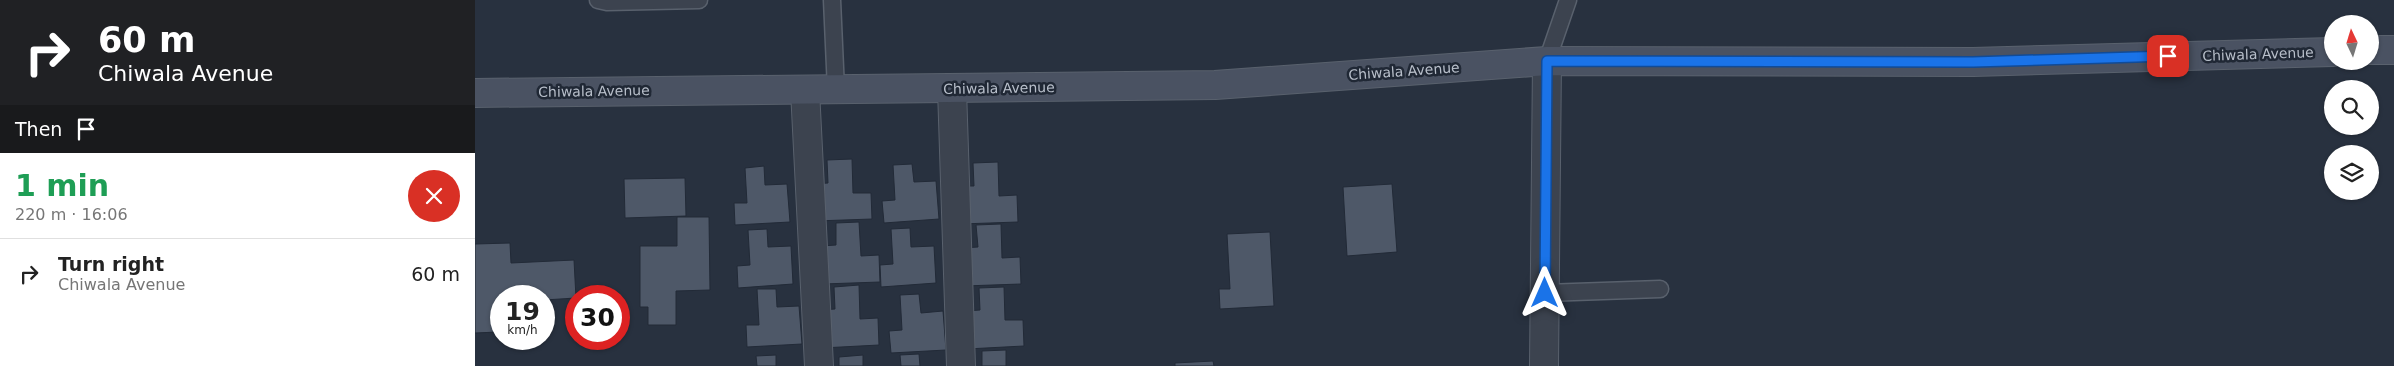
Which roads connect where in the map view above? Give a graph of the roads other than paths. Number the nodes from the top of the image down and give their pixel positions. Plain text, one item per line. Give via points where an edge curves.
1 (597, 0) edge
2 (699, 0) edge
3 (833, 0) edge
4 (1567, 0) edge
5 (2379, 50) edge
6 (2394, 50) edge
7 (2324, 52) edge
8 (1547, 61) junction
9 (952, 89) junction
10 (805, 90) junction
11 (836, 90) junction
12 (475, 93) edge
13 (1660, 288) dead end
14 (1545, 293) junction
15 (819, 366) edge
16 (961, 366) edge
17 (1544, 366) edge

1 - 2 lane
3 - 11 lane
4 - 8 lane
5 - 6 main road
7 - 8 main road, Chiwala Avenue via 1973,62
8 - 9 main road, Chiwala Avenue via 1215,85
8 - 14 street
9 - 11 main road, Chiwala Avenue
9 - 16 street
10 - 11 main road, Chiwala Avenue
10 - 12 main road, Chiwala Avenue
10 - 15 street
13 - 14 lane
14 - 17 street

